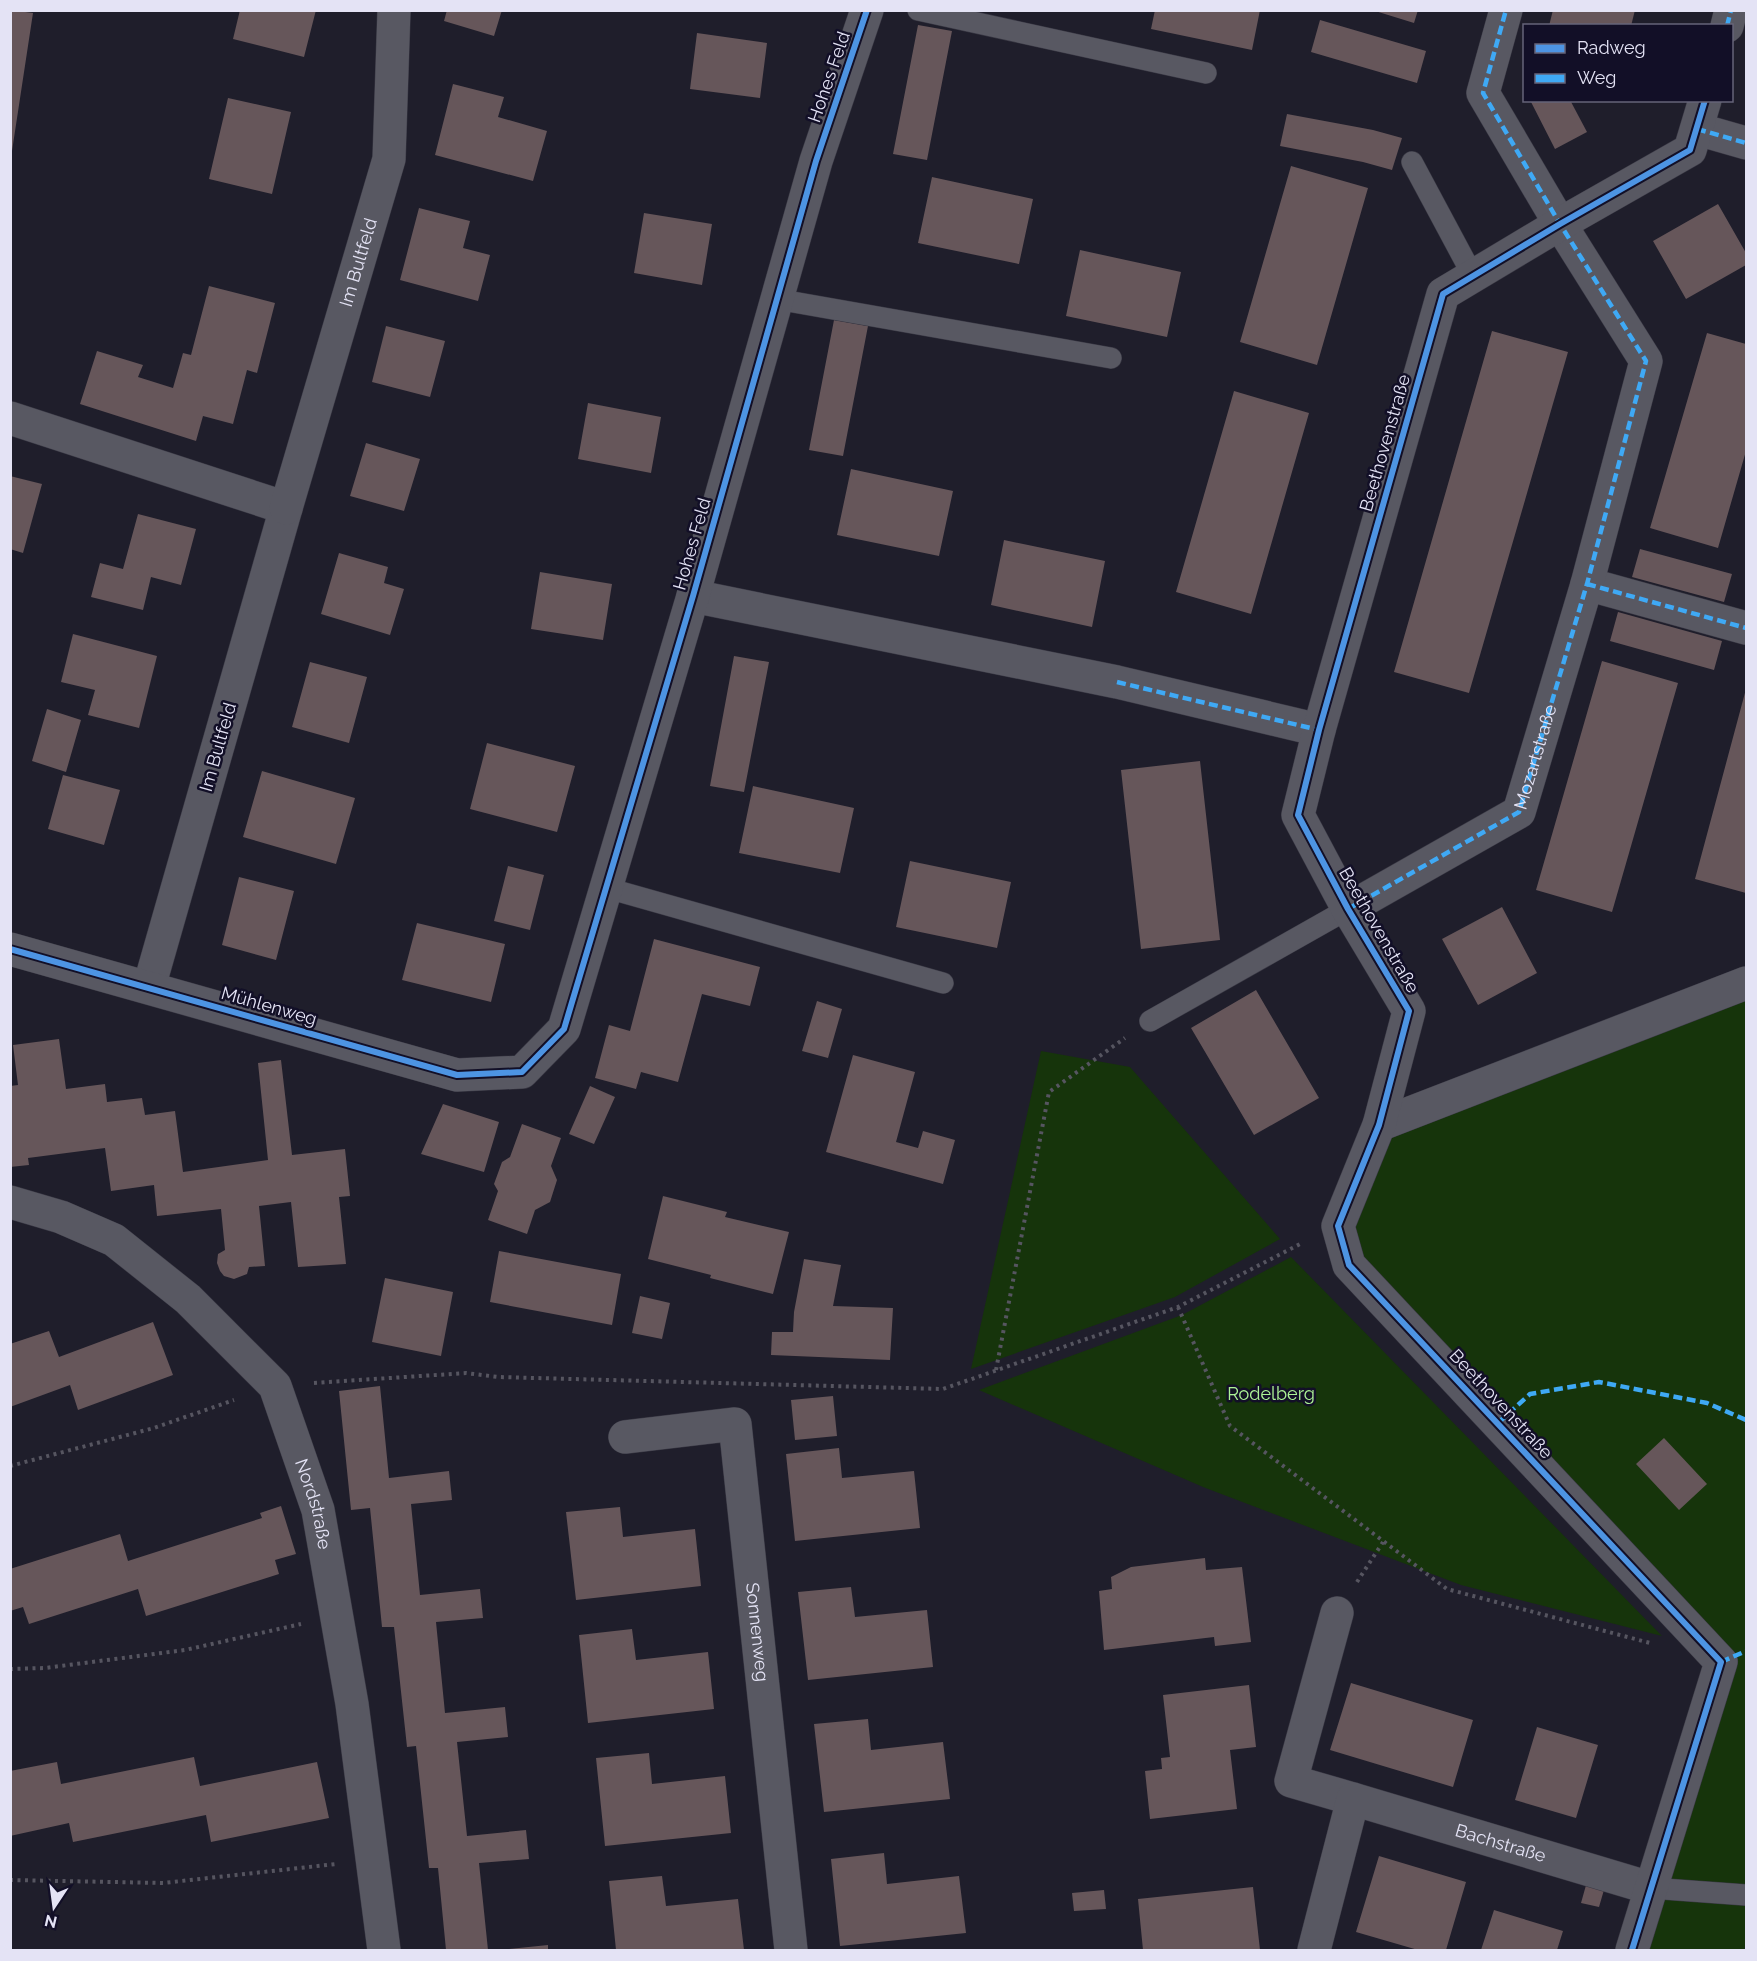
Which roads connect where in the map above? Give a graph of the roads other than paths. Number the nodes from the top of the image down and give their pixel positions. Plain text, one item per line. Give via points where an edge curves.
1 (394, 10) edge
2 (867, 10) edge
3 (918, 10) edge
4 (1506, 10) edge
5 (1206, 73) dead end
6 (1701, 115) edge
7 (1746, 143) edge
8 (1412, 162) dead end
9 (1560, 224) junction
10 (1473, 276) junction
11 (776, 299) junction
12 (1111, 358) dead end
13 (10, 418) edge
14 (286, 508) junction
15 (1587, 584) junction
16 (693, 596) junction
17 (1746, 628) edge
18 (1319, 730) junction
19 (607, 888) junction
20 (1348, 909) junction
21 (10, 949) edge
22 (943, 983) dead end
23 (1746, 983) edge
24 (149, 987) junction
25 (1150, 1021) road end
26 (522, 1072) joint
27 (1379, 1125) junction
28 (10, 1202) edge
29 (625, 1437) dead end
30 (1336, 1613) road end
31 (1353, 1799) junction
32 (1650, 1888) junction
33 (1746, 1895) edge
34 (384, 1950) edge
35 (791, 1950) edge
36 (1314, 1950) edge
37 (1632, 1950) edge

1 - 14 street, Im Bultfeld via 388,159
2 - 11 street, Hohes Feld via 816,161
3 - 5 lane
4 - 9 street via 1483,93
6 - 7 street
6 - 9 street, Beethovenstraße via 1690,150
8 - 10 lane
9 - 10 street, Beethovenstraße
9 - 15 street, Mozartstraße via 1646,361
10 - 18 street, Beethovenstraße via 1443,294
11 - 12 lane
11 - 16 street, Hohes Feld
13 - 14 street
14 - 24 street, Im Bultfeld
15 - 17 street
15 - 20 street, Mozartstraße via 1519,812
16 - 18 street, Hohes Feld via 1118,682
16 - 19 street, Hohes Feld
18 - 20 street, Beethovenstraße via 1298,815
19 - 22 lane
19 - 26 street, Hohes Feld via 564,1029
20 - 25 lane
20 - 27 street, Beethovenstraße via 1409,1011
21 - 24 street, Mühlenweg
23 - 27 street
24 - 26 street, Mühlenweg via 457,1075
27 - 32 street, Beethovenstraße via 1338,1226 1349,1265 1720,1662
28 - 34 street, Nordstraße via 61,1217 114,1240 188,1299 275,1386 318,1510 352,1704
29 - 35 street, Sonnenweg via 735,1424
30 - 31 street, Bachstraße via 1291,1781
31 - 32 street, Bachstraße
31 - 36 street
32 - 33 lane
32 - 37 street, Beethovenstraße

